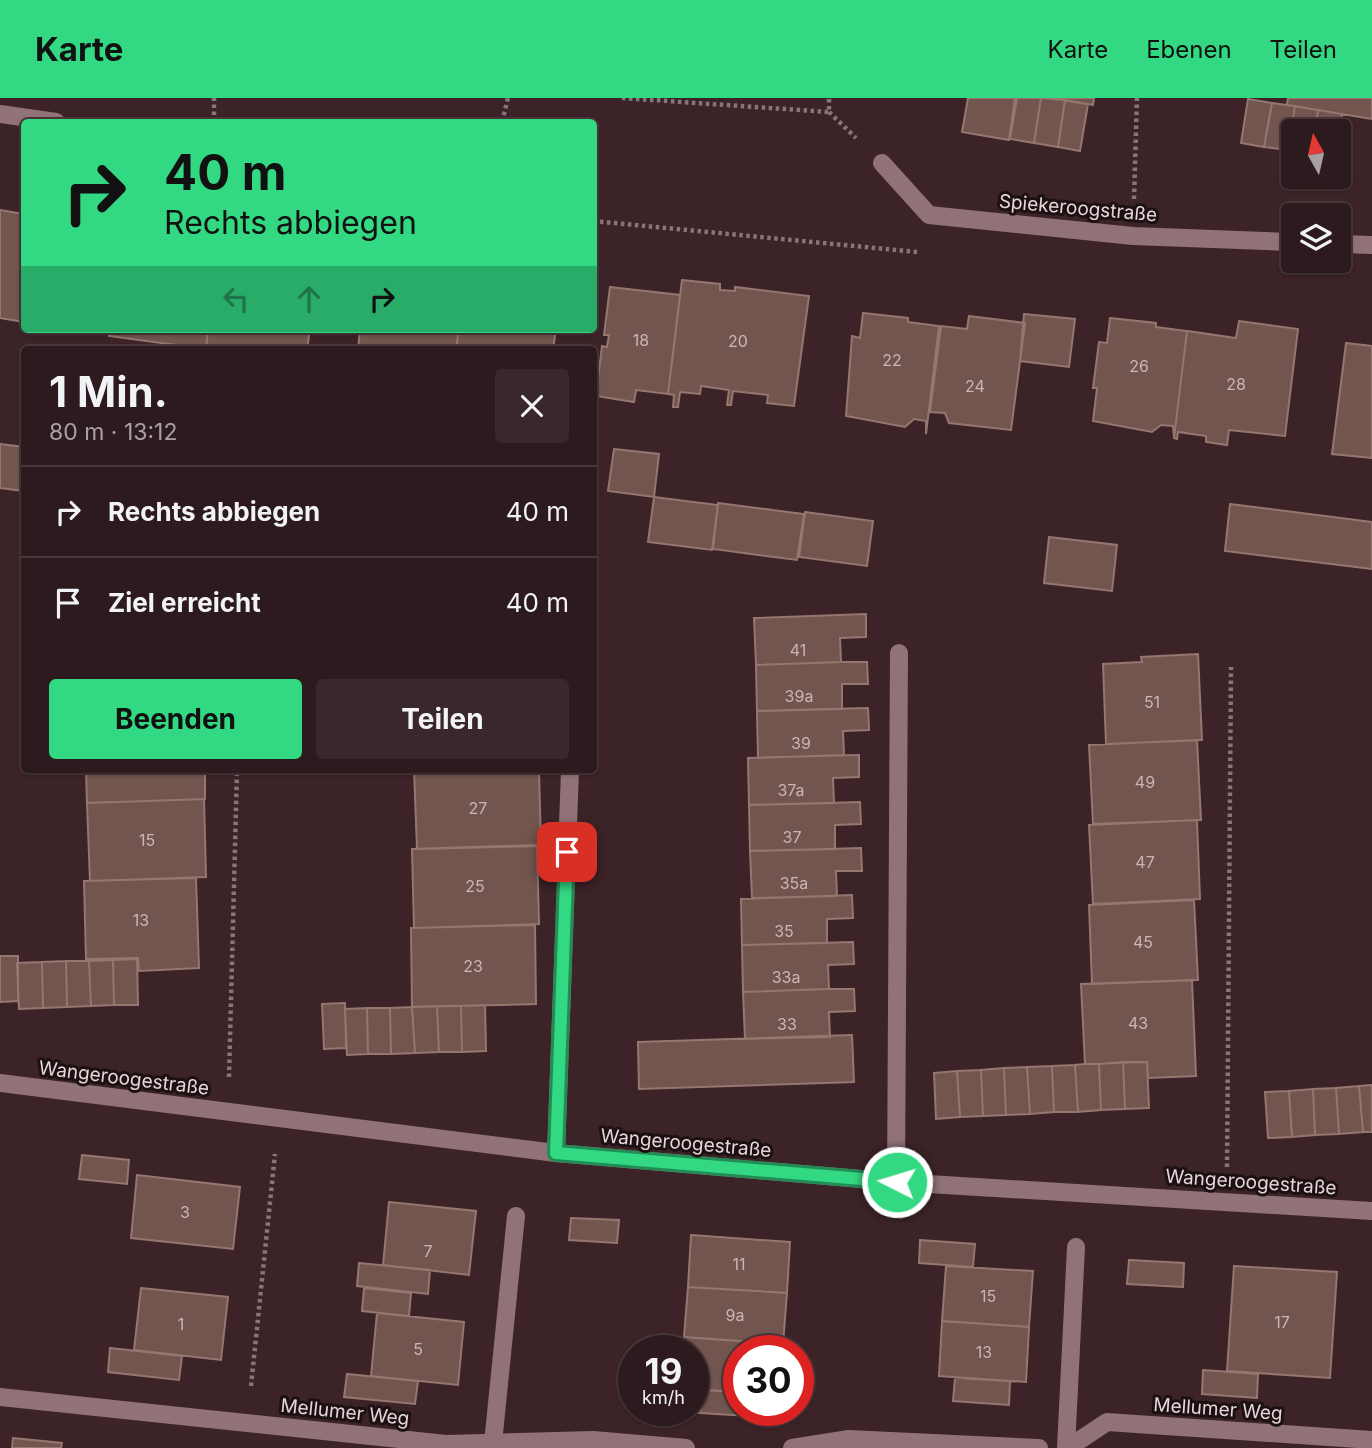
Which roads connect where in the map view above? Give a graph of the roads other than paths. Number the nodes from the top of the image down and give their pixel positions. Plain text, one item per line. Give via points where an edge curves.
1 (0, 114) edge
2 (35, 119) edge
3 (882, 163) dead end
4 (1281, 242) edge
5 (1351, 244) edge
6 (1372, 245) edge
7 (899, 653) dead end
8 (570, 773) edge
9 (0, 1083) edge
10 (556, 1153) junction
11 (897, 1182) junction
12 (1372, 1210) edge
13 (516, 1216) dead end
14 (1076, 1247) dead end
15 (0, 1397) edge
16 (1372, 1440) edge
17 (493, 1443) junction
18 (686, 1448) edge
19 (792, 1448) edge
20 (1039, 1448) edge
21 (1067, 1448) edge

1 - 2 street
3 - 4 street, Spiekeroogstraße via 929,215 1133,236
5 - 6 street
7 - 11 street
8 - 10 street
9 - 10 street, Wangeroogestraße
10 - 11 street, Wangeroogestraße
11 - 12 street, Wangeroogestraße
13 - 17 street
14 - 21 street
15 - 17 street, Mellumer Weg via 446,1444
16 - 21 street, Mellumer Weg via 1107,1422
17 - 18 street, Mellumer Weg via 593,1440
19 - 20 street via 849,1439

